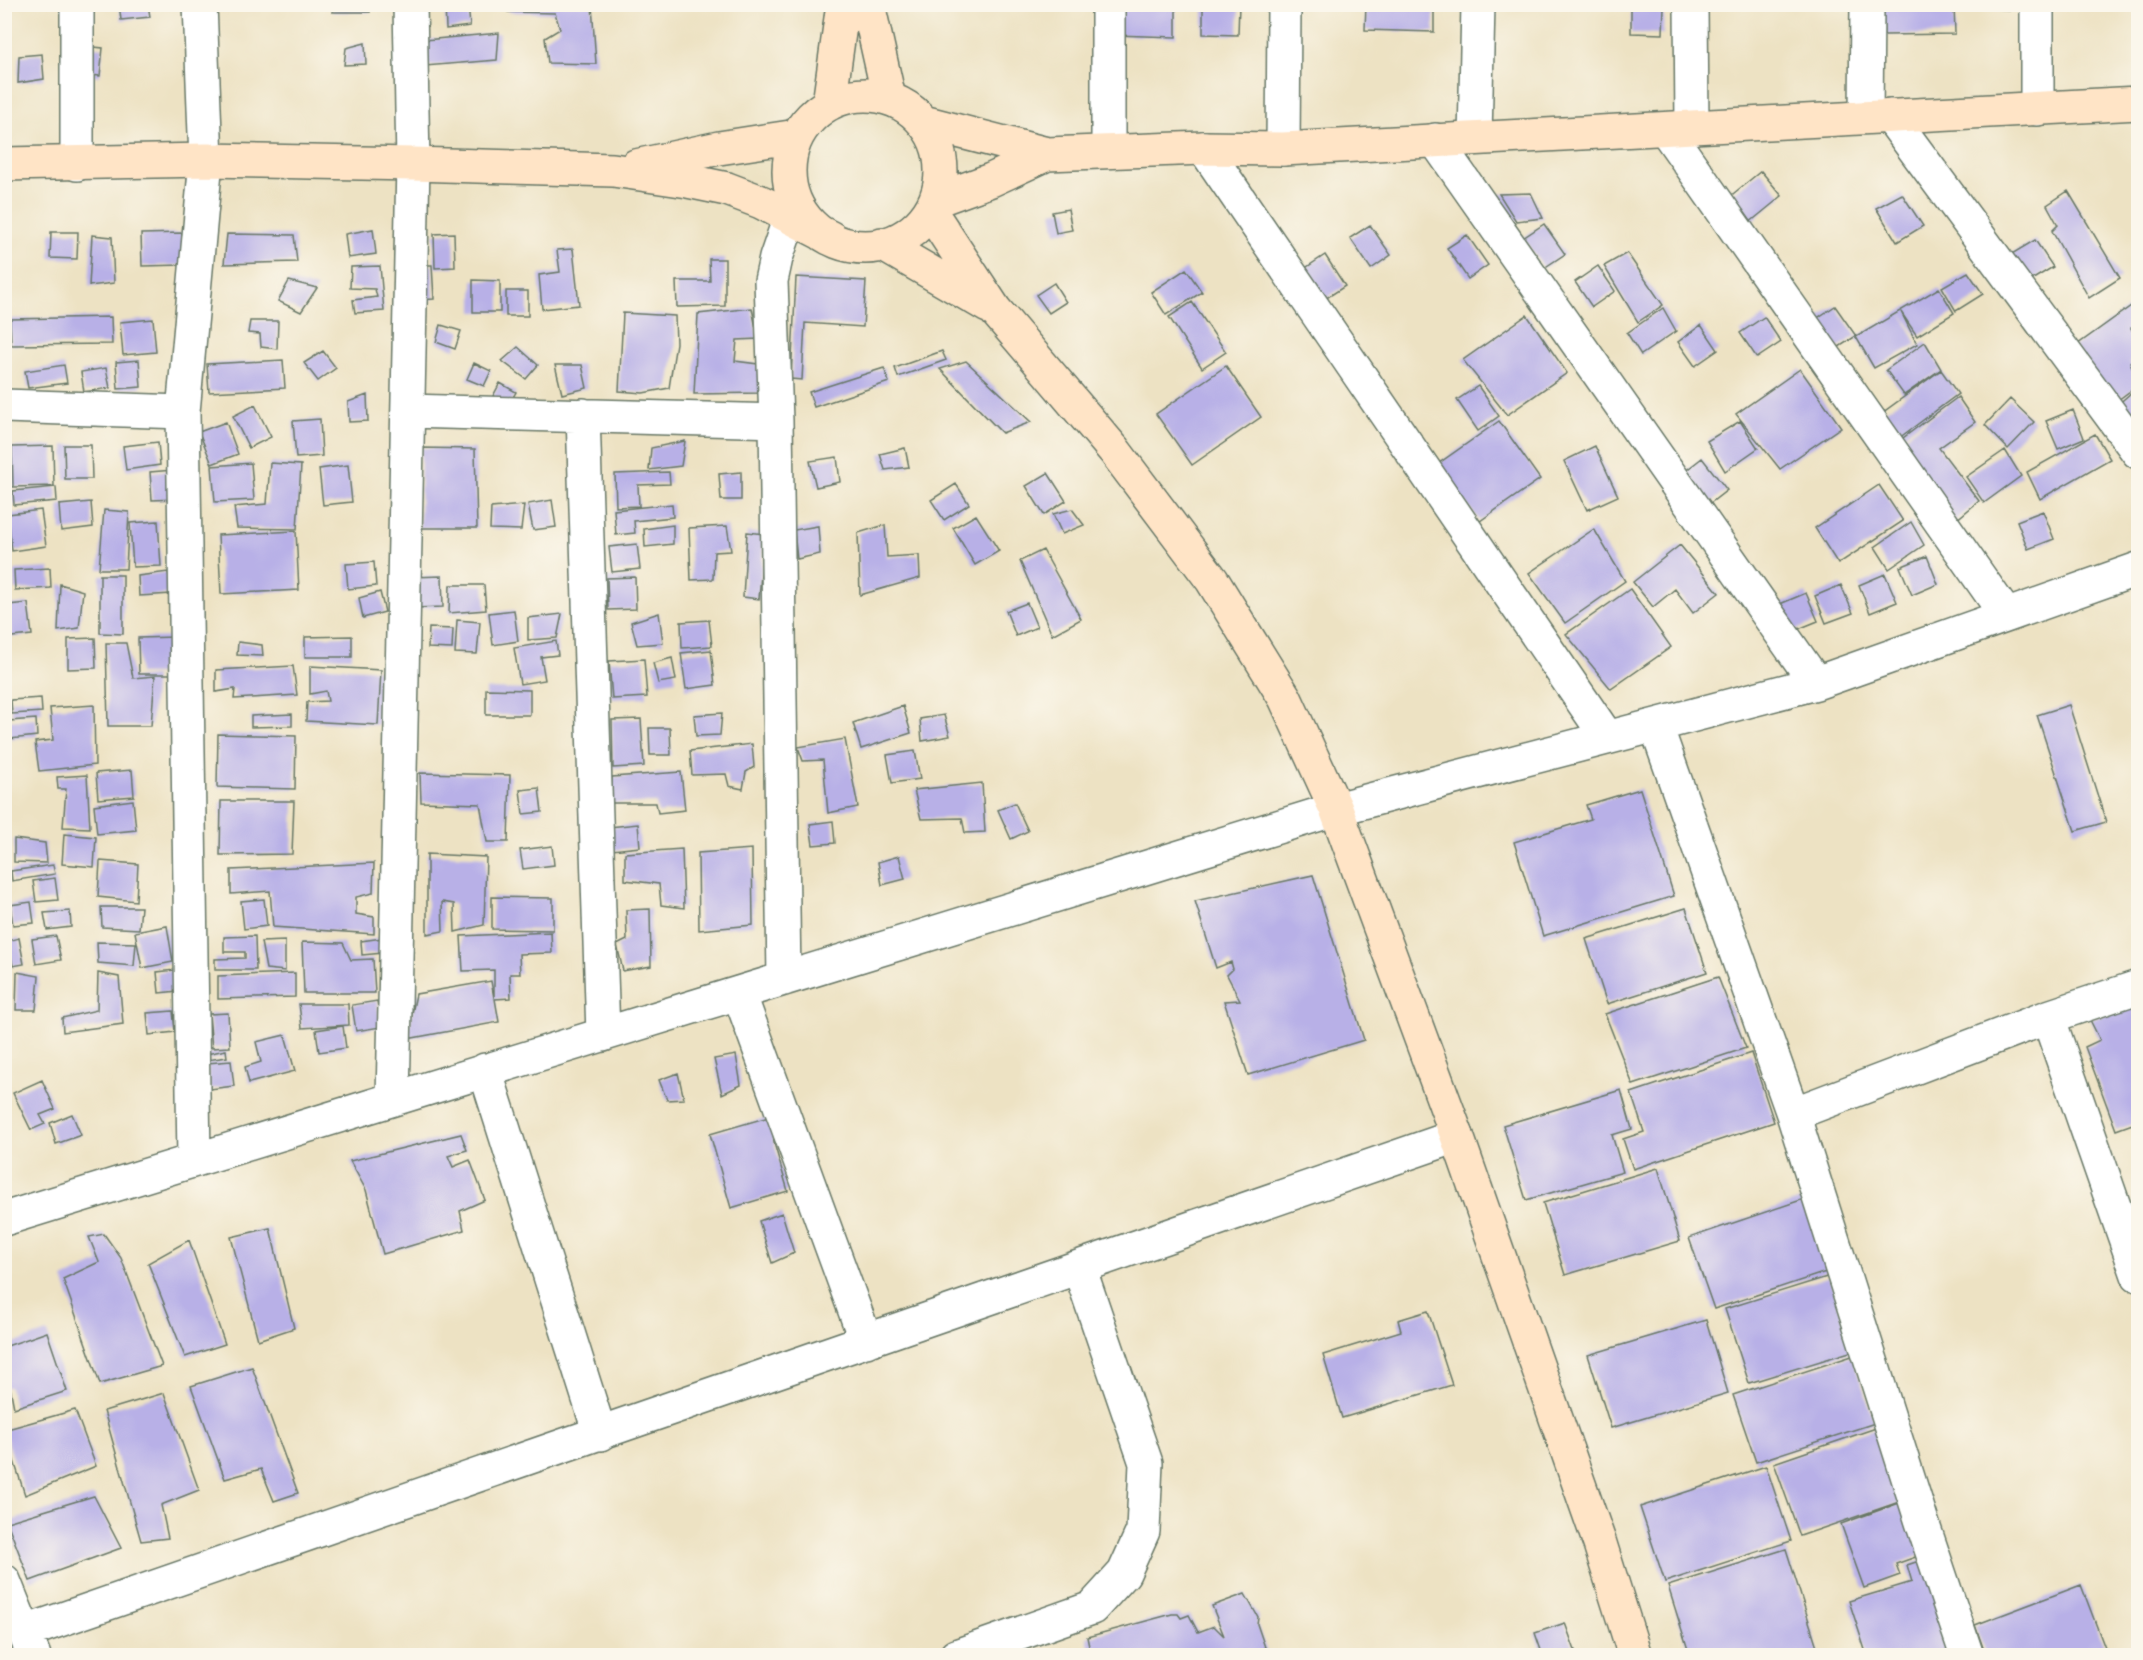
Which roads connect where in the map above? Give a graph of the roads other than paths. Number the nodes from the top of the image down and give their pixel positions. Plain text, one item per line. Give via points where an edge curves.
1 (77, 4) edge
2 (200, 4) edge
3 (410, 4) edge
4 (843, 4) edge
5 (868, 4) edge
6 (1108, 4) edge
7 (1284, 4) edge
8 (1478, 4) edge
9 (1691, 4) edge
10 (1867, 4) edge
11 (2037, 4) edge
12 (889, 98) junction
13 (2139, 103) edge
14 (829, 104) junction
15 (2037, 109) junction
16 (1878, 117) junction
17 (923, 122) junction
18 (1679, 129) junction
19 (797, 136) junction
20 (1475, 138) junction
21 (1435, 140) junction
22 (1204, 148) junction
23 (1283, 149) junction
24 (1108, 152) junction
25 (1047, 154) junction
26 (206, 160) junction
27 (4, 164) edge
28 (77, 164) junction
29 (413, 164) junction
30 (613, 171) junction
31 (933, 205) junction
32 (790, 217) junction
33 (831, 238) junction
34 (882, 244) junction
35 (995, 310) junction
36 (4, 406) edge
37 (408, 411) junction
38 (183, 412) junction
39 (583, 416) junction
40 (776, 421) junction
41 (2139, 452) edge
42 (2139, 569) edge
43 (2006, 615) junction
44 (1816, 683) junction
45 (1656, 726) junction
46 (1607, 737) junction
47 (1336, 809) junction
48 (783, 978) junction
49 (2139, 987) edge
50 (739, 993) junction
51 (2048, 1017) junction
52 (603, 1035) junction
53 (484, 1070) junction
54 (393, 1099) junction
55 (1792, 1114) junction
56 (1457, 1136) junction
57 (194, 1160) junction
58 (4, 1219) edge
59 (1079, 1268) junction
60 (2139, 1275) edge
61 (866, 1341) junction
62 (600, 1434) junction
63 (4, 1581) edge
64 (30, 1644) edge
65 (956, 1656) edge
66 (1635, 1656) edge
67 (1966, 1656) edge

1 - 28 street
2 - 26 street
3 - 29 street
4 - 14 street
5 - 12 street
6 - 24 street
7 - 23 street
8 - 20 street
9 - 18 street
10 - 16 street
11 - 15 street
12 - 14 street via 848,97
12 - 17 street
13 - 15 street
14 - 19 street via 813,115
15 - 16 street
16 - 18 street
16 - 41 street
17 - 25 street
17 - 31 street via 938,151 941,175
18 - 20 street
18 - 43 street
19 - 30 street
19 - 33 street via 788,167 791,189 799,209 813,226
20 - 21 street
21 - 23 street
21 - 44 street
22 - 23 street
22 - 24 street
22 - 46 street
24 - 25 street
25 - 31 street
26 - 28 street
26 - 29 street
26 - 38 street
27 - 28 street
29 - 30 street
29 - 37 street
30 - 32 street via 727,189
31 - 34 street via 914,229
31 - 35 street
32 - 33 street
32 - 40 street via 771,282
33 - 34 street via 851,246
34 - 35 street
35 - 47 street via 1114,450 1212,580 1285,698
36 - 38 street
37 - 39 street
37 - 54 street
38 - 57 street
39 - 40 street
39 - 52 street
40 - 48 street
42 - 43 street
43 - 44 street
44 - 45 street
45 - 46 street
45 - 55 street
46 - 47 street
47 - 48 street
47 - 56 street
48 - 50 street
49 - 51 street
50 - 52 street
50 - 61 street
51 - 55 street
51 - 60 street
52 - 53 street
53 - 54 street
53 - 62 street
54 - 57 street
55 - 67 street
56 - 59 street
56 - 66 street via 1600,1544
57 - 58 street
59 - 61 street
59 - 65 street via 1146,1463 1143,1531 1124,1573 1092,1608
61 - 62 street
62 - 64 street
63 - 64 street

